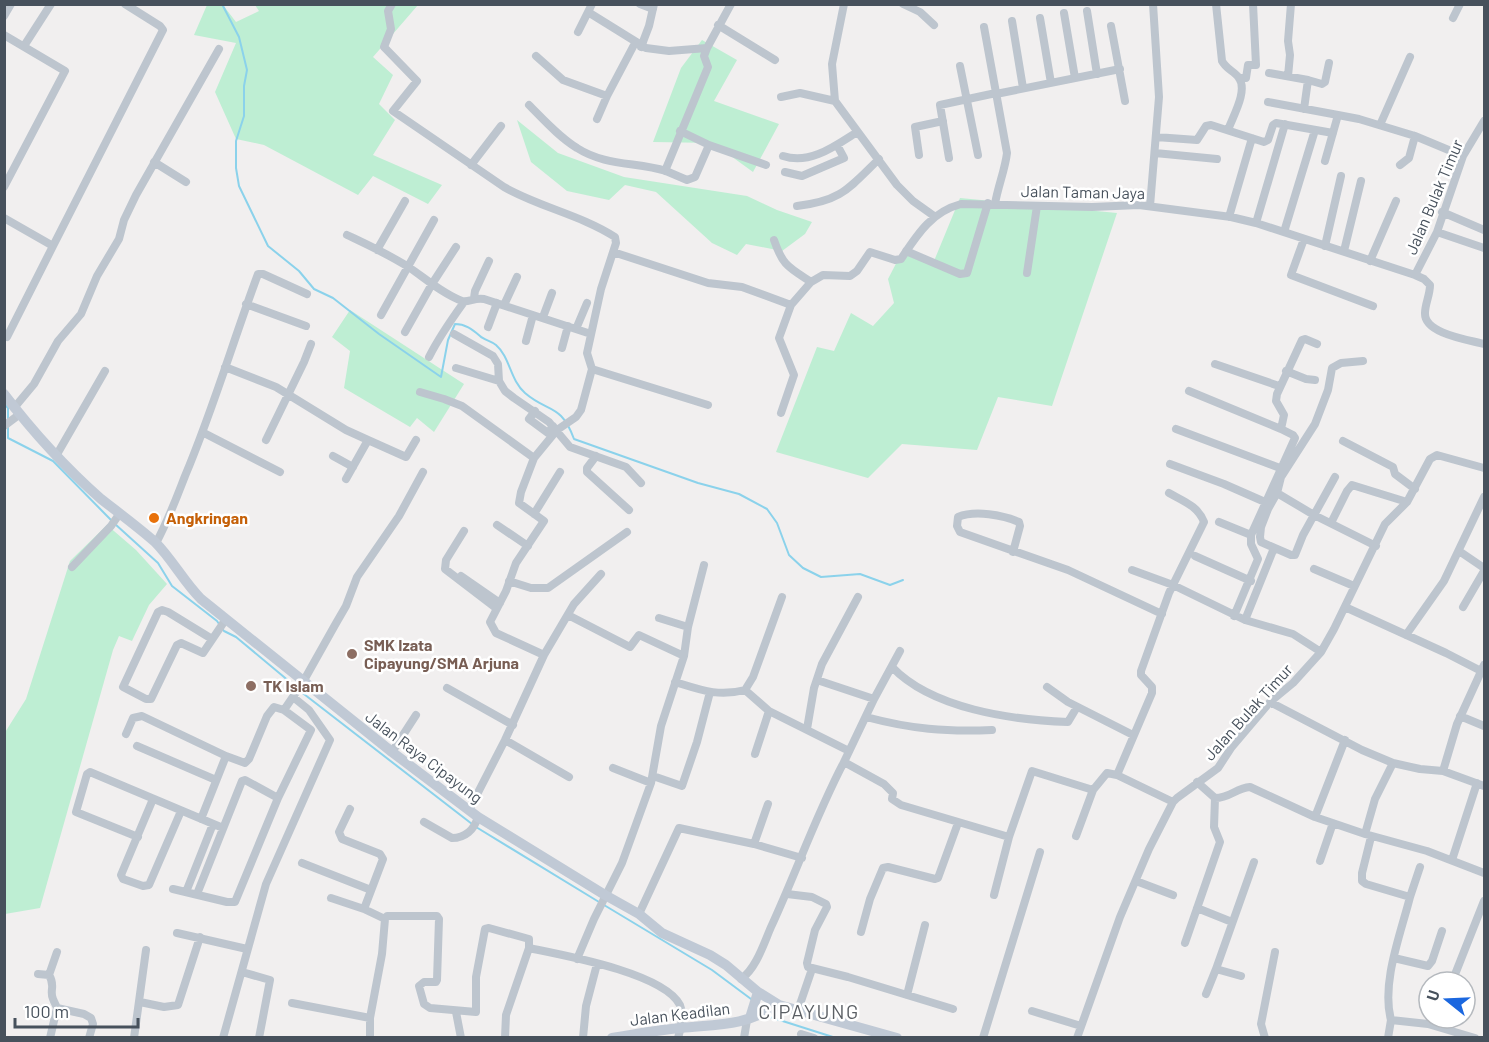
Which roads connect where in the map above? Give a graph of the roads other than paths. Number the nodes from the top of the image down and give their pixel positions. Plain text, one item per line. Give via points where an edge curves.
1 (11, 4) edge
2 (51, 4) edge
3 (125, 4) edge
4 (392, 4) edge
5 (640, 4) edge
6 (731, 4) edge
7 (844, 4) edge
8 (903, 4) edge
9 (1153, 4) edge
10 (1216, 4) edge
11 (1253, 4) edge
12 (1291, 4) edge
13 (1460, 4) edge
14 (654, 7) edge
15 (590, 8) edge
16 (1087, 11) dead end
17 (1064, 13) dead end
18 (4, 16) edge
19 (1040, 18) dead end
20 (1453, 18) dead end
21 (1012, 21) dead end
22 (718, 25) junction
23 (934, 25) dead end
24 (1111, 26) dead end
25 (984, 27) dead end
26 (578, 32) dead end
27 (4, 35) edge
28 (638, 45) junction
29 (24, 46) junction
30 (706, 48) junction
31 (219, 49) dead end
32 (536, 56) dead end
33 (1410, 57) dead end
34 (775, 60) dead end
35 (1329, 63) dead end
36 (960, 66) dead end
37 (1120, 69) junction
38 (1269, 73) dead end
39 (1097, 74) junction
40 (1288, 76) junction
41 (1075, 78) junction
42 (1239, 78) junction
43 (1308, 80) junction
44 (1051, 83) junction
45 (1023, 88) junction
46 (996, 93) junction
47 (607, 96) junction
48 (781, 97) dead end
49 (967, 99) junction
50 (835, 101) junction
51 (1125, 101) dead end
52 (1268, 102) dead end
53 (529, 105) dead end
54 (1304, 109) junction
55 (1338, 115) junction
56 (597, 119) dead end
57 (943, 121) junction
58 (1485, 121) edge
59 (1285, 124) junction
60 (1380, 125) junction
61 (501, 126) dead end
62 (1228, 130) junction
63 (1315, 130) junction
64 (680, 131) junction
65 (857, 132) junction
66 (1333, 133) junction
67 (1415, 136) junction
68 (1156, 137) junction
69 (1252, 138) junction
70 (709, 145) junction
71 (837, 145) junction
72 (1155, 153) junction
73 (919, 155) dead end
74 (978, 155) dead end
75 (783, 156) dead end
76 (1463, 156) junction
77 (949, 158) dead end
78 (879, 159) junction
79 (1216, 159) dead end
80 (1325, 161) dead end
81 (153, 162) junction
82 (471, 165) junction
83 (766, 165) dead end
84 (1400, 165) dead end
85 (665, 171) junction
86 (785, 172) dead end
87 (1341, 176) dead end
88 (1361, 181) dead end
89 (186, 182) dead end
90 (4, 187) edge
91 (405, 201) dead end
92 (1396, 201) dead end
93 (992, 203) junction
94 (797, 206) dead end
95 (1036, 206) junction
96 (1150, 206) junction
97 (1442, 213) junction
98 (934, 216) junction
99 (1229, 217) junction
100 (4, 218) edge
101 (435, 219) dead end
102 (1256, 223) junction
103 (1485, 230) edge
104 (1284, 232) junction
105 (1437, 232) junction
106 (347, 235) dead end
107 (1304, 239) junction
108 (774, 240) dead end
109 (53, 246) junction
110 (1325, 246) junction
111 (456, 247) dead end
112 (1485, 248) edge
113 (377, 250) junction
114 (906, 251) junction
115 (1344, 251) junction
116 (613, 252) junction
117 (489, 261) dead end
118 (1370, 261) junction
119 (408, 266) junction
120 (1027, 273) dead end
121 (1415, 275) junction
122 (517, 277) dead end
123 (811, 282) junction
124 (432, 284) junction
125 (552, 293) dead end
126 (307, 294) dead end
127 (474, 298) junction
128 (464, 302) junction
129 (587, 303) dead end
130 (246, 304) junction
131 (500, 304) junction
132 (791, 305) junction
133 (1373, 306) dead end
134 (381, 315) dead end
135 (533, 315) junction
136 (543, 318) junction
137 (306, 327) dead end
138 (488, 327) dead end
139 (572, 327) junction
140 (405, 332) dead end
141 (453, 334) dead end
142 (591, 334) junction
143 (7, 337) dead end
144 (526, 341) dead end
145 (311, 344) dead end
146 (1317, 344) dead end
147 (1485, 344) edge
148 (561, 348) dead end
149 (429, 357) dead end
150 (1363, 360) dead end
151 (1215, 364) dead end
152 (225, 366) junction
153 (456, 368) dead end
154 (592, 369) junction
155 (105, 371) dead end
156 (1287, 371) junction
157 (1315, 380) dead end
158 (499, 381) junction
159 (1279, 386) junction
160 (1189, 391) dead end
161 (420, 392) dead end
162 (287, 393) junction
163 (4, 394) edge
164 (708, 405) dead end
165 (781, 413) dead end
166 (12, 417) edge
167 (558, 427) junction
168 (1176, 429) dead end
169 (1281, 429) junction
170 (204, 433) junction
171 (266, 440) dead end
172 (368, 440) junction
173 (416, 440) dead end
174 (1343, 441) dead end
175 (56, 456) junction
176 (333, 456) dead end
177 (596, 456) junction
178 (534, 458) junction
179 (1170, 464) dead end
180 (353, 467) junction
181 (1280, 468) junction
182 (1485, 468) edge
183 (280, 472) dead end
184 (423, 472) dead end
185 (560, 472) dead end
186 (1335, 477) dead end
187 (346, 479) dead end
188 (641, 483) dead end
189 (1416, 489) junction
190 (1169, 493) dead end
191 (1277, 493) junction
192 (1485, 497) edge
193 (1265, 502) junction
194 (1407, 502) junction
195 (629, 510) dead end
196 (534, 514) junction
197 (1314, 515) junction
198 (116, 520) junction
199 (1220, 522) dead end
200 (1331, 523) junction
201 (497, 525) dead end
202 (464, 531) dead end
203 (627, 532) dead end
204 (1251, 535) junction
205 (156, 543) junction
206 (528, 546) junction
207 (1376, 546) junction
208 (1274, 548) junction
209 (1459, 551) junction
210 (1013, 552) junction
211 (1195, 556) dead end
212 (704, 565) dead end
213 (72, 567) dead end
214 (1314, 569) dead end
215 (1485, 569) edge
216 (1132, 570) dead end
217 (601, 574) dead end
218 (461, 576) dead end
219 (508, 581) junction
220 (1251, 581) junction
221 (1173, 585) junction
222 (1354, 586) junction
223 (782, 597) dead end
224 (858, 597) dead end
225 (498, 606) junction
226 (1345, 607) junction
227 (1463, 608) dead end
228 (1162, 614) junction
229 (568, 615) junction
230 (1234, 616) junction
231 (659, 618) dead end
232 (1245, 620) junction
233 (223, 625) junction
234 (688, 627) junction
235 (1406, 635) junction
236 (212, 639) junction
237 (900, 651) dead end
238 (1321, 652) junction
239 (544, 655) junction
240 (684, 656) junction
241 (891, 667) junction
242 (1483, 670) edge
243 (817, 680) junction
244 (675, 682) junction
245 (302, 684) junction
246 (1047, 687) dead end
247 (447, 688) dead end
248 (745, 690) junction
249 (710, 692) junction
250 (874, 699) junction
251 (1270, 702) junction
252 (289, 703) junction
253 (1077, 707) junction
254 (769, 711) junction
255 (416, 716) dead end
256 (1460, 716) junction
257 (866, 717) junction
258 (513, 724) junction
259 (1485, 726) edge
260 (807, 729) junction
261 (992, 730) dead end
262 (126, 734) dead end
263 (1133, 735) junction
264 (506, 740) junction
265 (1345, 740) junction
266 (137, 746) dead end
267 (849, 751) junction
268 (392, 752) junction
269 (755, 754) dead end
270 (226, 756) junction
271 (843, 762) junction
272 (1393, 763) junction
273 (613, 768) dead end
274 (1443, 771) junction
275 (1117, 775) junction
276 (569, 777) dead end
277 (652, 779) junction
278 (216, 780) junction
279 (1197, 782) junction
280 (1480, 785) edge
281 (1093, 790) junction
282 (278, 798) junction
283 (1215, 798) junction
284 (153, 799) junction
285 (1173, 802) junction
286 (768, 804) dead end
287 (350, 809) dead end
288 (181, 811) junction
289 (475, 816) junction
290 (1315, 817) junction
291 (201, 819) junction
292 (424, 822) dead end
293 (958, 823) junction
294 (1333, 823) junction
295 (213, 824) junction
296 (224, 828) junction
297 (1368, 835) junction
298 (1076, 836) dead end
299 (138, 837) junction
300 (1009, 837) junction
301 (754, 844) junction
302 (1040, 852) dead end
303 (802, 858) junction
304 (1452, 860) junction
305 (1320, 861) dead end
306 (1254, 862) dead end
307 (302, 863) dead end
308 (1420, 867) dead end
309 (1485, 873) edge
310 (1136, 881) junction
311 (173, 889) dead end
312 (371, 890) junction
313 (186, 892) junction
314 (197, 894) junction
315 (787, 894) junction
316 (994, 895) dead end
317 (1173, 895) dead end
318 (605, 897) junction
319 (1410, 897) junction
320 (331, 898) dead end
321 (1485, 901) edge
322 (1197, 908) junction
323 (364, 909) junction
324 (639, 914) junction
325 (386, 919) junction
326 (1232, 922) junction
327 (926, 925) dead end
328 (1442, 931) dead end
329 (861, 932) dead end
330 (177, 933) dead end
331 (200, 937) junction
332 (1185, 943) dead end
333 (529, 948) junction
334 (247, 949) junction
335 (146, 950) dead end
336 (57, 951) dead end
337 (1275, 952) dead end
338 (1394, 958) junction
339 (577, 959) junction
340 (597, 964) junction
341 (812, 969) junction
342 (1216, 969) junction
343 (1457, 970) edge
344 (242, 972) junction
345 (38, 974) dead end
346 (49, 975) junction
347 (1241, 976) dead end
348 (741, 979) junction
349 (1206, 994) dead end
350 (757, 995) junction
351 (907, 995) junction
352 (140, 1002) junction
353 (292, 1003) dead end
354 (775, 1007) junction
355 (57, 1008) junction
356 (953, 1009) dead end
357 (798, 1010) junction
358 (456, 1011) junction
359 (1032, 1011) dead end
360 (752, 1016) junction
361 (370, 1018) junction
362 (1391, 1020) junction
363 (1417, 1021) edge
364 (1081, 1026) junction
365 (679, 1033) edge
366 (801, 1034) dead end
367 (370, 1036) edge
368 (1462, 1036) edge
369 (50, 1038) edge
370 (89, 1038) edge
371 (134, 1038) edge
372 (223, 1038) edge
373 (259, 1038) edge
374 (462, 1038) edge
375 (505, 1038) edge
376 (584, 1038) edge
377 (612, 1038) edge
378 (744, 1038) edge
379 (814, 1038) edge
380 (897, 1038) edge
381 (983, 1038) edge
382 (1077, 1038) edge
383 (1265, 1038) edge
384 (1388, 1038) edge
385 (1475, 1038) edge

1 - 18 street
2 - 29 street
3 - 109 street via 163,30
4 - 82 street via 388,11 391,29 384,47 417,81 393,111
5 - 14 street
6 - 22 street
7 - 50 street via 832,63
8 - 23 street
9 - 68 street via 1159,97
10 - 42 street via 1222,61
11 - 42 street via 1256,65 1248,65 1246,78
12 - 40 street
13 - 20 street
14 - 28 street via 649,27
15 - 26 street
15 - 28 street
16 - 39 street
17 - 41 street
19 - 44 street
21 - 45 street
22 - 30 street
22 - 34 street
24 - 37 street
25 - 46 street
27 - 29 street
28 - 30 street via 669,51
28 - 47 street
29 - 90 street via 65,72
30 - 64 street via 708,67
31 - 81 street
32 - 47 street via 564,80
33 - 60 street
35 - 43 street via 1325,82
36 - 49 street
37 - 39 street
37 - 51 street
38 - 40 street
39 - 41 street
40 - 43 street
41 - 44 street
42 - 62 street via 1242,91
43 - 54 street
44 - 45 street
45 - 46 street
46 - 49 street
46 - 93 street via 1007,153
47 - 56 street
48 - 50 street via 800,93
49 - 57 street via 940,105
49 - 74 street
50 - 65 street
52 - 54 street
53 - 85 street via 577,148 594,157
54 - 55 street
55 - 60 street
55 - 66 street
57 - 73 street via 915,127
57 - 77 street
58 - 76 street, Jalan Bulak Timur
59 - 63 street
59 - 69 street via 1273,124 1264,142
59 - 102 street
60 - 67 street
61 - 82 street
62 - 68 street via 1206,126 1197,140
62 - 69 street
63 - 66 street
63 - 104 street
64 - 70 street
64 - 85 street
65 - 71 street
65 - 78 street
66 - 80 street
67 - 76 street
67 - 84 street via 1408,158
68 - 72 street
69 - 99 street
70 - 83 street
70 - 85 street via 693,179
71 - 75 street via 804,158
71 - 86 street via 844,158 802,176
72 - 79 street
72 - 96 street
76 - 97 street, Jalan Bulak Timur
78 - 94 street via 834,199
78 - 98 street via 897,185
81 - 89 street
81 - 166 street via 81,314 58,341
82 - 116 street via 518,194 615,237
87 - 110 street
88 - 115 street
91 - 113 street
92 - 118 street
93 - 95 street, Jalan Taman Jaya
93 - 98 street, Jalan Taman Jaya via 961,204
93 - 114 street via 967,273 960,274
95 - 96 street, Jalan Taman Jaya
95 - 120 street
96 - 99 street, Jalan Taman Jaya
97 - 103 street
97 - 105 street, Jalan Bulak Timur
98 - 114 street, Jalan Taman Jaya
99 - 102 street, Jalan Taman Jaya
100 - 109 street
101 - 119 street
102 - 104 street, Jalan Taman Jaya
104 - 107 street, Jalan Taman Jaya
105 - 112 street
105 - 121 street, Jalan Bulak Timur
106 - 113 street
107 - 110 street, Jalan Taman Jaya
107 - 133 street via 1291,275
108 - 123 street via 787,266
109 - 143 street
110 - 115 street, Jalan Taman Jaya
111 - 124 street
113 - 119 street
114 - 123 street via 901,259 895,260 870,252 850,276 823,275
115 - 118 street, Jalan Taman Jaya
116 - 132 street via 708,283 742,286
116 - 142 street
117 - 127 street
118 - 121 street, Jalan Taman Jaya
119 - 124 street
119 - 134 street
121 - 147 street, Jalan Bulak Timur via 1430,285 1426,322 1448,335
122 - 131 street
123 - 132 street
124 - 128 street
124 - 140 street
125 - 136 street
126 - 130 street via 260,273
127 - 128 street
127 - 131 street
128 - 149 street
129 - 139 street
130 - 137 street
130 - 152 street
131 - 135 street
131 - 138 street
132 - 165 street via 779,338 794,379
135 - 136 street
135 - 144 street
136 - 139 street
139 - 142 street
139 - 148 street
141 - 158 street via 493,356
142 - 154 street via 587,353
145 - 162 street
146 - 156 street via 1302,340
150 - 191 street via 1332,368 1329,390 1315,424 1281,477
151 - 159 street
152 - 162 street
152 - 170 street
153 - 158 street
154 - 164 street
154 - 167 street via 581,410
155 - 175 street
156 - 157 street
156 - 159 street
158 - 167 street via 505,391
159 - 169 street via 1276,401 1284,415
160 - 169 street
161 - 178 street via 462,406
162 - 171 street
162 - 172 street
163 - 166 main road, Jalan Raya Cipayung
166 - 175 main road, Jalan Raya Cipayung
167 - 177 street via 570,447
167 - 178 street
168 - 181 street
169 - 181 street via 1295,438
170 - 183 street
170 - 205 street
172 - 173 street via 406,457
172 - 180 street
174 - 189 street via 1393,467 1395,474
175 - 198 main road, Jalan Raya Cipayung via 100,497
176 - 180 street
177 - 188 street via 626,467
177 - 195 street via 587,472
178 - 196 street via 519,500
179 - 193 street
180 - 187 street
181 - 193 street
182 - 189 street, Jalan Bulak Timur via 1437,455 1426,466
184 - 245 street via 357,578 346,606
185 - 196 street
186 - 197 street
189 - 194 street, Jalan Bulak Timur
190 - 221 street via 1191,505 1204,522
191 - 197 street
191 - 208 street via 1260,537
192 - 209 street
193 - 204 street
194 - 200 street via 1352,485
194 - 207 street, Jalan Bulak Timur via 1385,524
196 - 206 street via 544,521
197 - 200 street
197 - 208 street via 1295,555
198 - 205 main road, Jalan Raya Cipayung
198 - 213 street
199 - 204 street
200 - 207 street
201 - 206 street
202 - 225 street via 446,560 445,569
203 - 219 street via 548,588
204 - 220 street via 1258,559
205 - 233 main road, Jalan Raya Cipayung
206 - 219 street
207 - 222 street, Jalan Bulak Timur
208 - 232 street
209 - 215 street
209 - 235 street via 1444,581
210 - 210 street via 960,532 958,517 988,515 1019,522
210 - 228 street via 1068,570
211 - 220 street
212 - 234 street
214 - 222 street
215 - 227 street
216 - 221 street
217 - 229 street
218 - 225 street
219 - 225 street
220 - 230 street
221 - 228 street
221 - 230 street
222 - 226 street, Jalan Bulak Timur
223 - 248 street
224 - 243 street
225 - 239 street via 490,622 496,633
226 - 235 street
226 - 238 street, Jalan Bulak Timur
228 - 263 street via 1140,673 1152,687 1152,693
229 - 239 street
229 - 240 street via 630,647 639,635
230 - 232 street
231 - 234 street
232 - 238 street via 1293,634
233 - 236 street
233 - 245 main road, Jalan Raya Cipayung
234 - 240 street
235 - 242 street
236 - 236 street via 168,612 158,612 123,687 149,700 177,645 181,643 203,653
237 - 241 street
238 - 251 street, Jalan Bulak Timur
239 - 258 street
240 - 244 street
241 - 250 street
241 - 253 street via 911,685 964,707 994,714 1068,722
242 - 256 street
243 - 250 street
243 - 260 street
244 - 249 street
244 - 277 street via 661,726
245 - 252 street
245 - 268 main road, Jalan Raya Cipayung
246 - 253 street
247 - 258 street
248 - 249 street via 728,694
248 - 254 street
249 - 277 street via 682,786
250 - 257 street
251 - 265 street
251 - 279 street, Jalan Bulak Timur via 1218,768
252 - 270 street via 270,711 247,762
252 - 282 street via 311,730
252 - 334 street via 309,710 330,740 266,884
253 - 263 street
254 - 260 street
254 - 269 street
255 - 268 street
256 - 259 street
256 - 274 street
257 - 261 street via 939,731
257 - 267 street
258 - 264 street
260 - 267 street
262 - 270 street via 133,717 142,716
263 - 275 street
264 - 276 street
264 - 289 street
265 - 272 street
265 - 290 street
266 - 278 street
267 - 271 street
268 - 289 main road, Jalan Raya Cipayung
270 - 278 street
271 - 293 street via 884,784 892,793 892,800 901,805
271 - 303 street
272 - 274 street
272 - 297 street via 1375,799
273 - 277 street
274 - 280 street
275 - 281 street via 1107,773
275 - 285 street
277 - 318 street via 622,863
278 - 291 street
279 - 283 street
279 - 285 street, Jalan Bulak Timur
280 - 304 street
281 - 298 street
281 - 300 street via 1032,771
282 - 296 street via 244,780
282 - 314 street via 235,902
283 - 290 street via 1228,797 1246,786
283 - 322 street via 1214,827 1220,845
284 - 288 street
284 - 299 street
284 - 299 street via 94,772 87,774 76,812
285 - 310 street, Jalan Bulak Timur
286 - 301 street
287 - 312 street via 339,832 342,839 380,854 383,859
288 - 291 street
288 - 299 street via 147,887 121,877
289 - 292 street via 469,833 452,838
289 - 318 main road, Jalan Raya Cipayung
290 - 294 street
291 - 295 street
293 - 300 street
293 - 329 street via 938,878 883,868
294 - 297 street
294 - 305 street
295 - 296 street
295 - 313 street
296 - 314 street
297 - 304 street
297 - 319 street via 1362,881
300 - 316 street
301 - 303 street
301 - 324 street via 679,828
302 - 381 street
303 - 315 street
304 - 309 street
306 - 326 street
307 - 312 street
308 - 319 street
310 - 317 street
310 - 364 street, Jalan Bulak Timur
311 - 313 street
312 - 323 street
313 - 314 street
315 - 341 street via 812,897 827,907 815,930 807,963
315 - 348 street via 753,965
318 - 324 main road, Jalan Raya Cipayung
318 - 339 street
319 - 338 street
320 - 323 street
321 - 343 street
322 - 326 street
322 - 332 street
323 - 325 street
324 - 348 main road, Jalan Raya Cipayung via 662,933 710,954
325 - 358 street via 438,917 437,980 420,984 420,993 426,1006
325 - 361 street
326 - 342 street
327 - 351 street
328 - 338 street via 1428,966
330 - 331 street
331 - 334 street
331 - 352 street via 178,1005
333 - 339 street
333 - 358 street via 529,939 485,929 476,977 476,1012
333 - 375 street via 506,1015
334 - 344 street
335 - 352 street
336 - 346 street
337 - 383 street via 1262,1024
338 - 362 street via 1388,1011
339 - 340 street
340 - 365 street via 657,984 668,992 681,1010
340 - 376 street via 586,1006
341 - 351 street
341 - 357 street
342 - 347 street
342 - 349 street
344 - 372 street
344 - 373 street via 270,980
345 - 346 street
346 - 355 street
348 - 350 main road, Jalan Raya Cipayung
350 - 354 main road, Jalan Raya Cipayung
350 - 360 main road, Jalan Keadilan
351 - 356 street
352 - 371 street
353 - 361 street
354 - 357 main road, Jalan Raya Cipayung
354 - 360 main road, Jalan Keadilan
355 - 369 street
355 - 370 street via 91,1018
357 - 380 main road, Jalan Raya Cipayung
358 - 374 street
359 - 364 street
360 - 365 main road, Jalan Keadilan via 734,1024
360 - 378 street
361 - 367 street
362 - 363 street
362 - 384 street
364 - 382 street, Jalan Bulak Timur
365 - 377 main road, Jalan Keadilan
366 - 379 street
368 - 385 street

